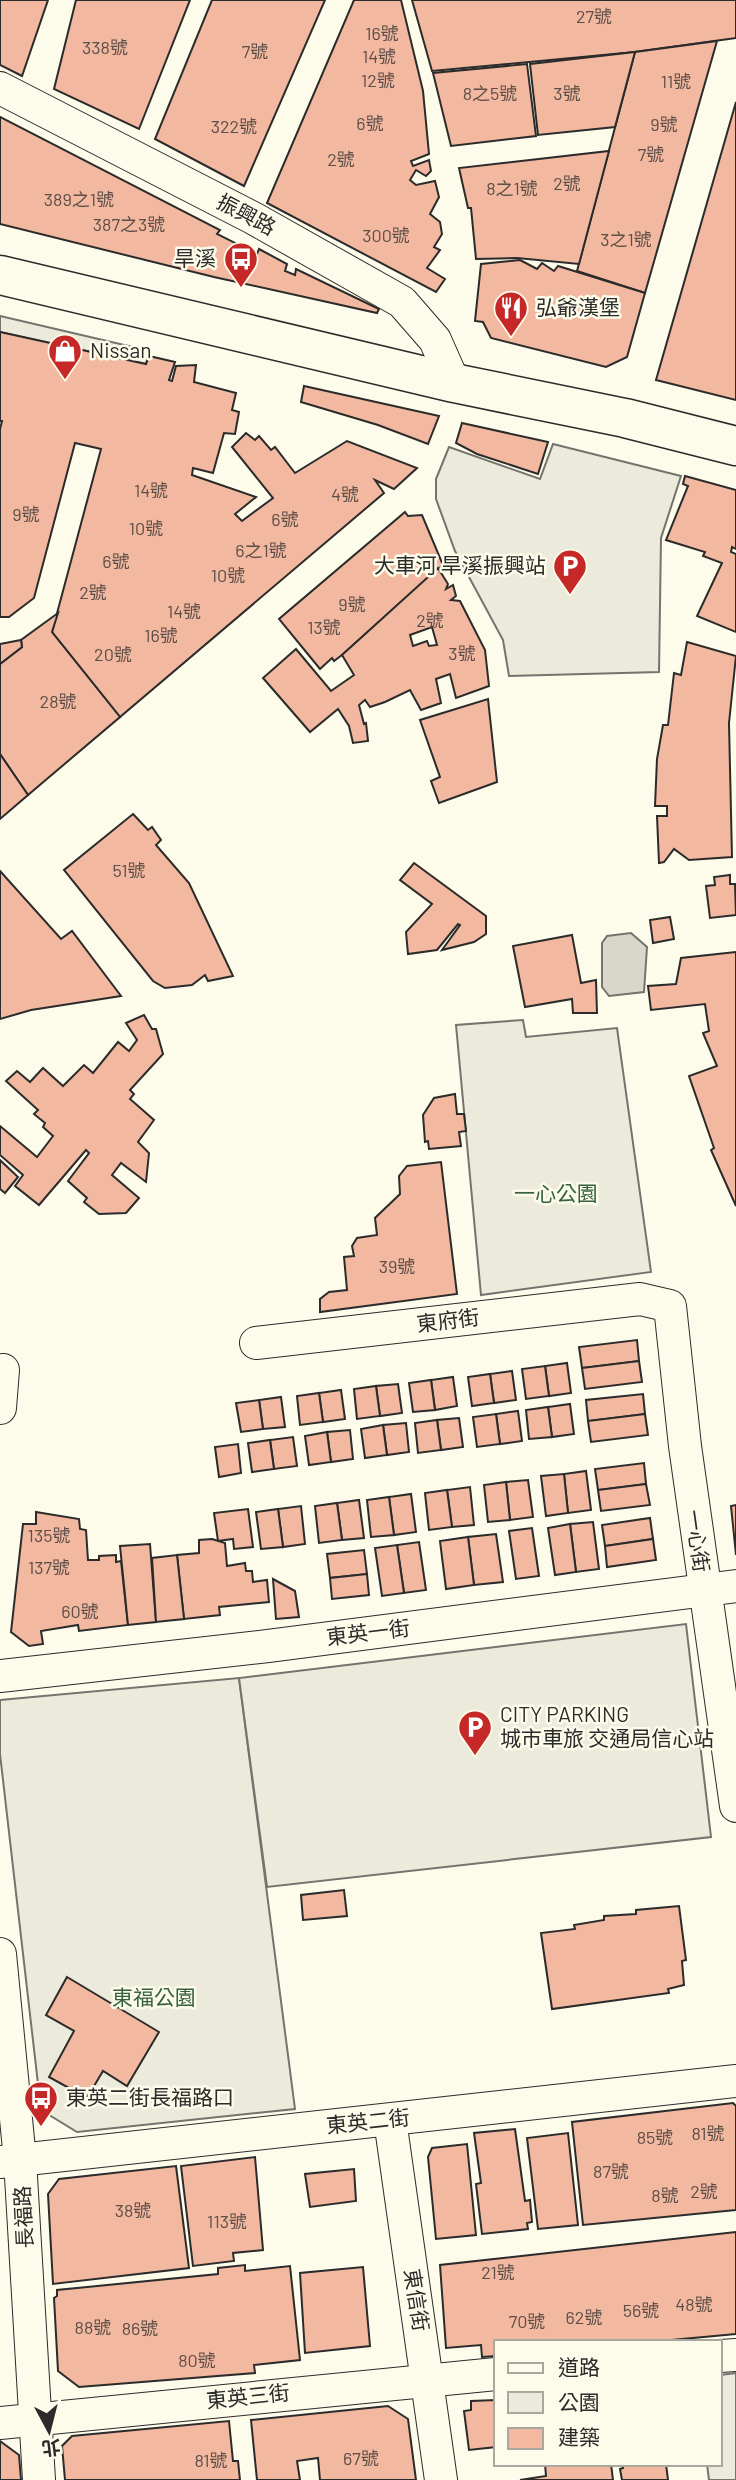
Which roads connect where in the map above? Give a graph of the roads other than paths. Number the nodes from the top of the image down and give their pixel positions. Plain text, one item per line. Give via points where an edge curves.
1 (0, 88) edge
2 (0, 275) edge
3 (454, 383) junction
4 (736, 446) edge
5 (640, 1299) joint
6 (256, 1343) dead end
7 (3, 1370) dead end
8 (0, 1408) edge
9 (736, 1586) edge
10 (704, 1589) junction
11 (0, 1676) edge
12 (736, 1806) edge
13 (0, 1954) edge
14 (736, 2081) edge
15 (390, 2120) junction
16 (10, 2161) edge
17 (494, 2374) edge
18 (428, 2379) junction
19 (36, 2419) junction
20 (0, 2423) edge
21 (39, 2480) edge
22 (441, 2480) edge

1 - 3 street, 振興路 via 253,218 402,302 435,340
2 - 3 main road
3 - 4 main road
5 - 6 street, 東府街
5 - 10 street, 一心街 via 670,1306
7 - 8 street
9 - 10 street, 東英一街
10 - 11 street, 東英一街
10 - 12 street, 一心街
13 - 16 street, 長福路
14 - 15 street, 東英二街
15 - 16 street, 東英二街
15 - 18 street, 東信街
16 - 19 street, 長福路
17 - 18 street, 東英三街
18 - 19 street, 東英三街
18 - 22 street, 東信街
19 - 20 street, 東英三街
19 - 21 street, 長福路

